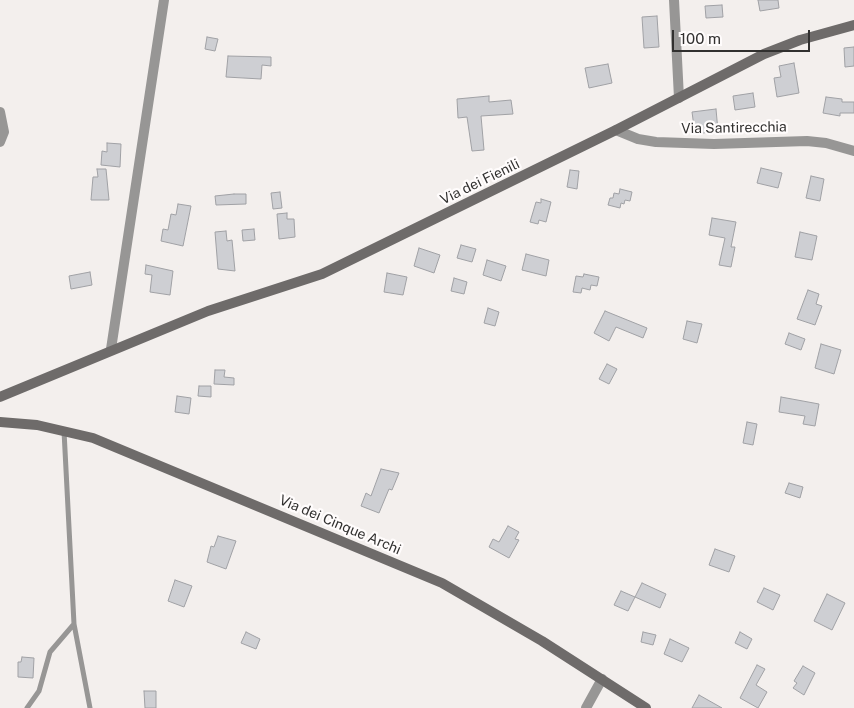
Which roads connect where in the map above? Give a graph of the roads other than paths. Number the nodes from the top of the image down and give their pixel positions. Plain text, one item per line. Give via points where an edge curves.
1 (164, 0) edge
2 (674, 0) edge
3 (854, 25) edge
4 (679, 98) junction
5 (0, 112) edge
6 (616, 130) junction
7 (0, 142) edge
8 (854, 151) edge
9 (111, 350) junction
10 (0, 397) edge
11 (0, 422) edge
12 (64, 430) junction
13 (74, 624) junction
14 (602, 679) junction
15 (26, 708) edge
16 (90, 708) edge
17 (586, 708) edge
18 (646, 708) edge

1 - 9 street
2 - 4 street
3 - 4 street, Via dei Fienili via 781,47
4 - 6 street, Via dei Fienili
5 - 7 street via 4,132
6 - 8 street, Via Santirecchia via 656,142 807,141
6 - 9 street, Via dei Fienili via 322,274 229,304
9 - 10 street, Via dei Fienili
11 - 12 street, Via dei Cinque Archi
12 - 13 lane
12 - 14 street, Via dei Cinque Archi via 98,440 442,583
13 - 15 lane via 48,656 39,691
13 - 16 lane
14 - 17 street
14 - 18 street, Via dei Cinque Archi

